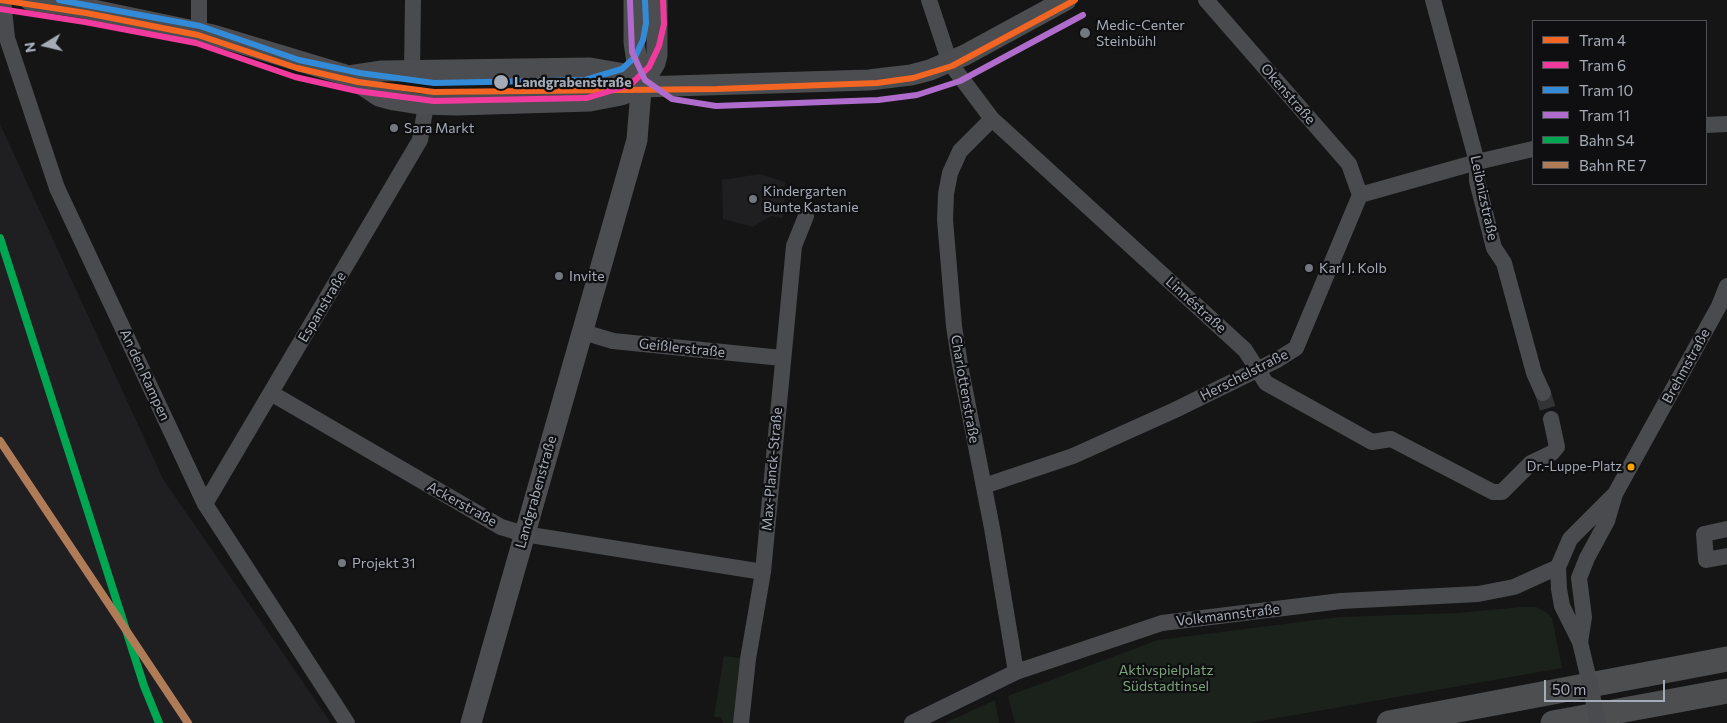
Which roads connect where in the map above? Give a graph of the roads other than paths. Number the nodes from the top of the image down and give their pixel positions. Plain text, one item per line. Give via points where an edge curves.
1 (3, 0) edge
2 (30, 0) edge
3 (199, 0) edge
4 (413, 0) edge
5 (634, 0) edge
6 (657, 0) edge
7 (929, 0) edge
8 (1066, 0) edge
9 (1206, 0) edge
10 (1433, 0) edge
11 (199, 31) junction
12 (950, 63) junction
13 (412, 72) junction
14 (349, 76) junction
15 (641, 87) junction
16 (426, 105) junction
17 (992, 119) junction
18 (1727, 124) edge
19 (1707, 126) edge
20 (1532, 149) edge
21 (1477, 162) junction
22 (1360, 195) junction
23 (806, 216) dead end
24 (1727, 286) edge
25 (1723, 307) edge
26 (583, 332) junction
27 (782, 358) junction
28 (1257, 369) junction
29 (270, 393) junction
30 (1543, 393) tunnel mouth
31 (1551, 419) tunnel mouth
32 (984, 486) junction
33 (1615, 494) junction
34 (205, 504) junction
35 (1727, 529) edge
36 (524, 534) junction
37 (1727, 556) edge
38 (1558, 567) junction
39 (762, 572) junction
40 (1579, 578) junction
41 (1580, 642) junction
42 (1727, 660) edge
43 (1016, 672) junction
44 (1727, 690) edge
45 (347, 723) edge
46 (471, 723) edge
47 (741, 723) edge
48 (912, 723) edge
49 (1388, 723) edge
50 (1553, 723) edge
51 (1598, 723) edge

1 - 34 street, An den Rampen via 7,38 57,188
2 - 11 main road
3 - 11 street
4 - 13 street
5 - 15 main road, Landgrabenstraße via 634,42
6 - 15 main road, Landgrabenstraße via 655,63
7 - 12 street, Linnéstraße
8 - 12 main road
9 - 22 street, Okenstraße via 1349,164
10 - 21 street, Leibnizstraße
11 - 14 main road
12 - 15 main road via 920,73 877,80
12 - 17 street, Linnéstraße
13 - 14 main road via 382,71
13 - 15 main road via 602,69 619,73
14 - 16 main road via 379,96
15 - 16 main road via 590,101
15 - 26 main road, Landgrabenstraße via 637,140
16 - 29 street, Espanstraße via 420,140
17 - 28 street, Linnéstraße via 1245,350
17 - 32 street, Charlottenstraße via 960,150 950,173 945,211 954,326
18 - 19 street
20 - 21 street
21 - 22 street
21 - 30 street, Leibnizstraße via 1477,181 1494,248 1504,263 1534,373
22 - 28 street, Herschelstraße via 1296,348
23 - 27 street, Max-Planck-Straße via 794,246
24 - 25 street, Brehmstraße
25 - 33 street, Brehmstraße
26 - 27 street, Geißlerstraße via 613,342
26 - 36 main road, Landgrabenstraße
27 - 39 street, Max-Planck-Straße
28 - 31 street, Linnéstraße via 1266,383 1372,442 1391,439 1492,492 1502,492 1531,462 1552,453 1557,447
28 - 32 street, Herschelstraße via 1074,456
29 - 34 street, Espanstraße
29 - 36 street, Ackerstraße via 493,523
32 - 43 street, Charlottenstraße
33 - 38 street via 1570,539
33 - 40 street
34 - 45 street, An den Rampen
35 - 37 street via 1704,534 1706,560
36 - 39 street, Ackerstraße
36 - 46 main road, Landgrabenstraße
38 - 40 street
38 - 41 street via 1562,606
38 - 43 street, Volkmannstraße via 1514,587 1478,594 1341,601 1162,623
39 - 47 street, Max-Planck-Straße
40 - 41 street via 1584,616
41 - 51 street, bridge
42 - 49 highway
43 - 48 street, Volkmannstraße
44 - 50 highway

